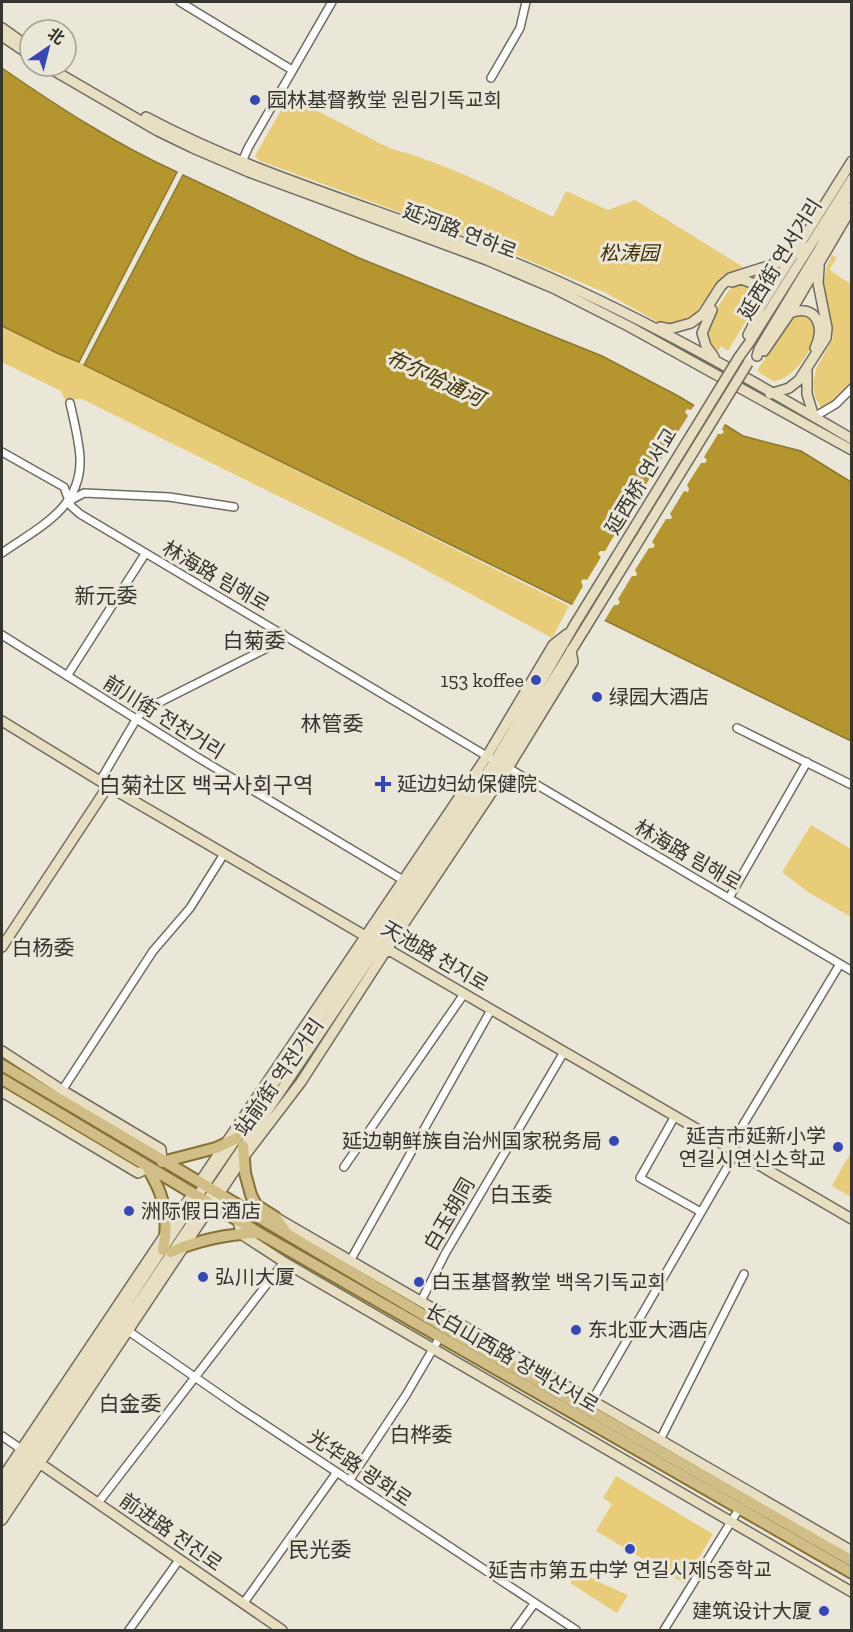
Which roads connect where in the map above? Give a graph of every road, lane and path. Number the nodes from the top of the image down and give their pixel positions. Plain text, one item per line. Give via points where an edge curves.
1 (180, 2) edge
2 (332, 2) edge
3 (526, 2) edge
4 (2, 28) edge
5 (2, 36) edge
6 (18, 39) edge
7 (18, 47) edge
8 (292, 70) junction
9 (67, 78) edge
10 (78, 78) edge
11 (491, 78) dead end
12 (852, 160) edge
13 (241, 165) junction
14 (852, 179) edge
15 (852, 190) edge
16 (852, 207) edge
17 (812, 241) junction
18 (820, 248) junction
19 (793, 256) junction
20 (818, 266) junction
21 (761, 306) junction
22 (790, 313) junction
23 (646, 323) junction
24 (702, 333) junction
25 (697, 351) junction
26 (740, 354) junction
27 (757, 356) junction
28 (687, 358) junction
29 (715, 359) junction
30 (748, 363) joint
31 (808, 369) junction
32 (852, 388) edge
33 (770, 391) junction
34 (754, 397) junction
35 (70, 403) dead end
36 (814, 417) junction
37 (852, 439) edge
38 (852, 450) edge
39 (2, 452) edge
40 (69, 501) junction
41 (234, 507) dead end
42 (2, 553) edge
43 (145, 554) junction
44 (573, 627) joint
45 (584, 630) joint
46 (283, 634) junction
47 (2, 635) edge
48 (67, 676) junction
49 (137, 718) junction
50 (2, 721) edge
51 (737, 728) dead end
52 (498, 762) junction
53 (807, 762) junction
54 (104, 784) junction
55 (852, 785) edge
56 (224, 854) junction
57 (403, 880) junction
58 (729, 898) junction
59 (376, 942) junction
60 (2, 947) edge
61 (840, 964) junction
62 (852, 971) edge
63 (464, 994) junction
64 (491, 1010) junction
65 (2, 1051) edge
66 (564, 1052) junction
67 (2, 1065) edge
68 (2, 1079) edge
69 (2, 1092) edge
70 (59, 1095) junction
71 (675, 1116) junction
72 (240, 1142) junction
73 (224, 1146) junction
74 (733, 1150) junction
75 (243, 1158) junction
76 (162, 1161) junction
77 (148, 1167) junction
78 (344, 1167) dead end
79 (209, 1188) junction
80 (202, 1199) junction
81 (701, 1212) junction
82 (275, 1217) junction
83 (852, 1219) edge
84 (238, 1220) junction
85 (167, 1232) junction
86 (260, 1233) junction
87 (287, 1233) junction
88 (241, 1234) junction
89 (185, 1245) junction
90 (167, 1251) junction
91 (350, 1261) junction
92 (284, 1262) junction
93 (166, 1274) junction
94 (744, 1274) dead end
95 (421, 1302) junction
96 (125, 1329) junction
97 (462, 1330) junction
98 (440, 1337) junction
99 (434, 1348) junction
100 (194, 1376) junction
101 (589, 1405) junction
102 (2, 1436) edge
103 (660, 1440) junction
104 (30, 1456) junction
105 (337, 1472) junction
106 (2, 1478) edge
107 (350, 1480) junction
108 (2, 1493) edge
109 (98, 1503) junction
110 (2, 1505) edge
111 (739, 1509) junction
112 (2, 1520) edge
113 (731, 1522) junction
114 (852, 1551) edge
115 (179, 1560) junction
116 (852, 1561) edge
117 (852, 1574) edge
118 (852, 1592) edge
119 (243, 1604) junction
120 (534, 1604) junction
121 (129, 1630) edge
122 (282, 1630) edge
123 (515, 1630) edge
124 (576, 1630) edge
125 (664, 1630) edge

1 - 8 street
2 - 8 street
3 - 11 street via 520,28
4 - 6 main road
5 - 7 main road
8 - 13 street
9 - 13 main road, 延河路 연하로 via 158,131
10 - 13 main road, 延河路 연하로
12 - 19 main road, 延西街 연서거리
13 - 23 main road, 延河路 연하로 via 493,254
13 - 28 main road, 延河路 연하로 via 527,276
14 - 17 main road, 延西街 연서거리
15 - 18 main road, 延西街 연서거리
16 - 20 main road, 延西街 연서거리
17 - 19 main road
17 - 26 main road, 延西街 연서거리
18 - 20 main road
18 - 27 main road, 延西街 연서거리
19 - 21 main road, 延西街 연서거리
19 - 23 main road via 730,278 703,314 683,326 669,329
20 - 22 main road, 延西街 연서거리
20 - 31 main road via 827,334
21 - 24 main road via 760,294 752,283 736,280 720,298
21 - 26 main road, 延西街 연서거리
22 - 27 main road, 延西街 연서거리
22 - 33 main road via 801,311 813,316 821,329 818,341 794,378
23 - 25 main road, 延河路 연하로
24 - 25 main road
24 - 29 main road
25 - 28 main road
25 - 29 main road, 延河路 연하로
26 - 44 main road, 延西桥 연서교, bridge
27 - 30 main road, 延西街 연서거리
28 - 34 main road, 延河路 연하로
29 - 33 main road, 延河路 연하로
30 - 45 main road, 延西桥 연서교, bridge
31 - 33 main road via 792,386
31 - 36 main road via 806,388
32 - 36 street via 837,404
33 - 34 main road
33 - 36 main road, 延河路 연하로
34 - 38 main road, 延河路 연하로
35 - 40 street via 80,462
36 - 37 main road, 延河路 연하로
39 - 40 street, 林海路 림해로 via 64,487
40 - 41 street via 84,493 169,497
40 - 42 street
40 - 43 street, 林海路 림해로 via 80,514
43 - 46 street, 林海路 림해로
43 - 48 street
44 - 52 main road, 站前街 역전거리
45 - 52 main road, 站前街 역전거리
46 - 49 street via 275,644 148,708
46 - 52 street, 林海路 림해로
47 - 48 street, 前川街 전천거리
48 - 49 street, 前川街 전천거리
49 - 54 street
49 - 57 street, 前川街 전천거리
50 - 54 main road, 天池路 천지로
51 - 53 street
52 - 57 main road, 站前街 역전거리
52 - 58 street, 林海路 림해로
52 - 59 main road, 站前街 역전거리
53 - 55 street
53 - 58 street
54 - 56 main road, 天池路 천지로
54 - 60 main road
56 - 59 main road, 天池路 천지로
56 - 70 street via 189,908 153,951
57 - 59 main road, 站前街 역전거리
58 - 61 street, 林海路 림해로
59 - 63 main road, 天池路 천지로
59 - 72 main road, 站前街 역전거리
59 - 73 main road, 站前街 역전거리
59 - 75 main road, 站前街 역전거리 via 301,1082
61 - 62 street, 林海路 림해로
61 - 74 street
63 - 64 main road, 天池路 천지로
63 - 78 street
64 - 66 main road, 天池路 천지로
64 - 91 street
65 - 70 main road, 长白山西路 장백산서로
66 - 71 main road, 天池路 천지로
66 - 95 street, 白玉胡同
67 - 70 main road, 长白山西路 장백산서로
68 - 77 main road, 长白山西路 장백산서로
69 - 77 main road via 138,1173
70 - 76 main road, 长白山西路 장백산서로
71 - 74 main road, 天池路 천지로
71 - 81 street via 640,1178
72 - 73 main road
72 - 75 main road
72 - 79 main road, 站前街 역전거리
73 - 76 main road
73 - 79 main road, 站前街 역전거리
74 - 81 street
74 - 83 main road, 天池路 천지로
75 - 79 main road, 站前街 역전거리
75 - 82 main road via 256,1205
76 - 79 main road, 长白山西路 장백산서로
77 - 80 main road, 长白山西路 장백산서로
77 - 85 main road via 161,1194
79 - 80 main road, 站前街 역전거리
79 - 80 main road, 站前街 역전거리
79 - 87 main road, 长白山西路 장백산서로
80 - 84 main road, 长白山西路 장백산서로
80 - 85 main road, 站前街 역전거리
80 - 89 main road, 站前街 역전거리
80 - 90 main road, 站前街 역전거리
81 - 101 street
82 - 87 main road
82 - 91 main road
84 - 86 main road, 长白山西路 장백산서로
84 - 88 main road
85 - 90 main road
85 - 104 main road, 站前街 역전거리
86 - 88 main road
86 - 98 main road, 长白山西路 장백산서로
87 - 97 main road, 长白山西路 장백산서로
88 - 89 main road
88 - 92 main road
89 - 90 main road
89 - 93 main road, 站前街 역전거리
90 - 93 main road
90 - 96 main road, 站前街 역전거리
90 - 104 main road, 站前街 역전거리
91 - 95 main road
92 - 99 main road
92 - 100 street
93 - 96 main road, 站前街 역전거리
94 - 103 street
95 - 97 main road
96 - 100 street, 光华路 광화로
96 - 104 main road, 站前街 역전거리
97 - 101 main road, 长白山西路 장백산서로
98 - 99 street
98 - 111 main road, 长白山西路 장백산서로
99 - 107 street
99 - 113 main road
100 - 105 street, 光华路 광화로
100 - 109 street
101 - 103 main road
101 - 116 main road, 长白山西路 장백산서로
102 - 104 street, 前进路 전진로
103 - 114 main road
104 - 106 main road, 站前街 역전거리
104 - 108 main road, 站前街 역전거리
104 - 109 main road, 前进路 전진로
104 - 110 main road, 站前街 역전거리
104 - 112 main road, 站前街 역전거리
105 - 107 street, 光华路 광화로
105 - 119 street
107 - 120 street, 光华路 광화로
109 - 115 main road, 前进路 전진로
111 - 113 street
111 - 117 main road, 长白山西路 장백산서로
113 - 118 main road
113 - 125 street
115 - 119 main road, 前进路 전진로
115 - 121 street
119 - 122 main road, 前进路 전진로
120 - 123 street
120 - 124 street, 光华路 광화로

